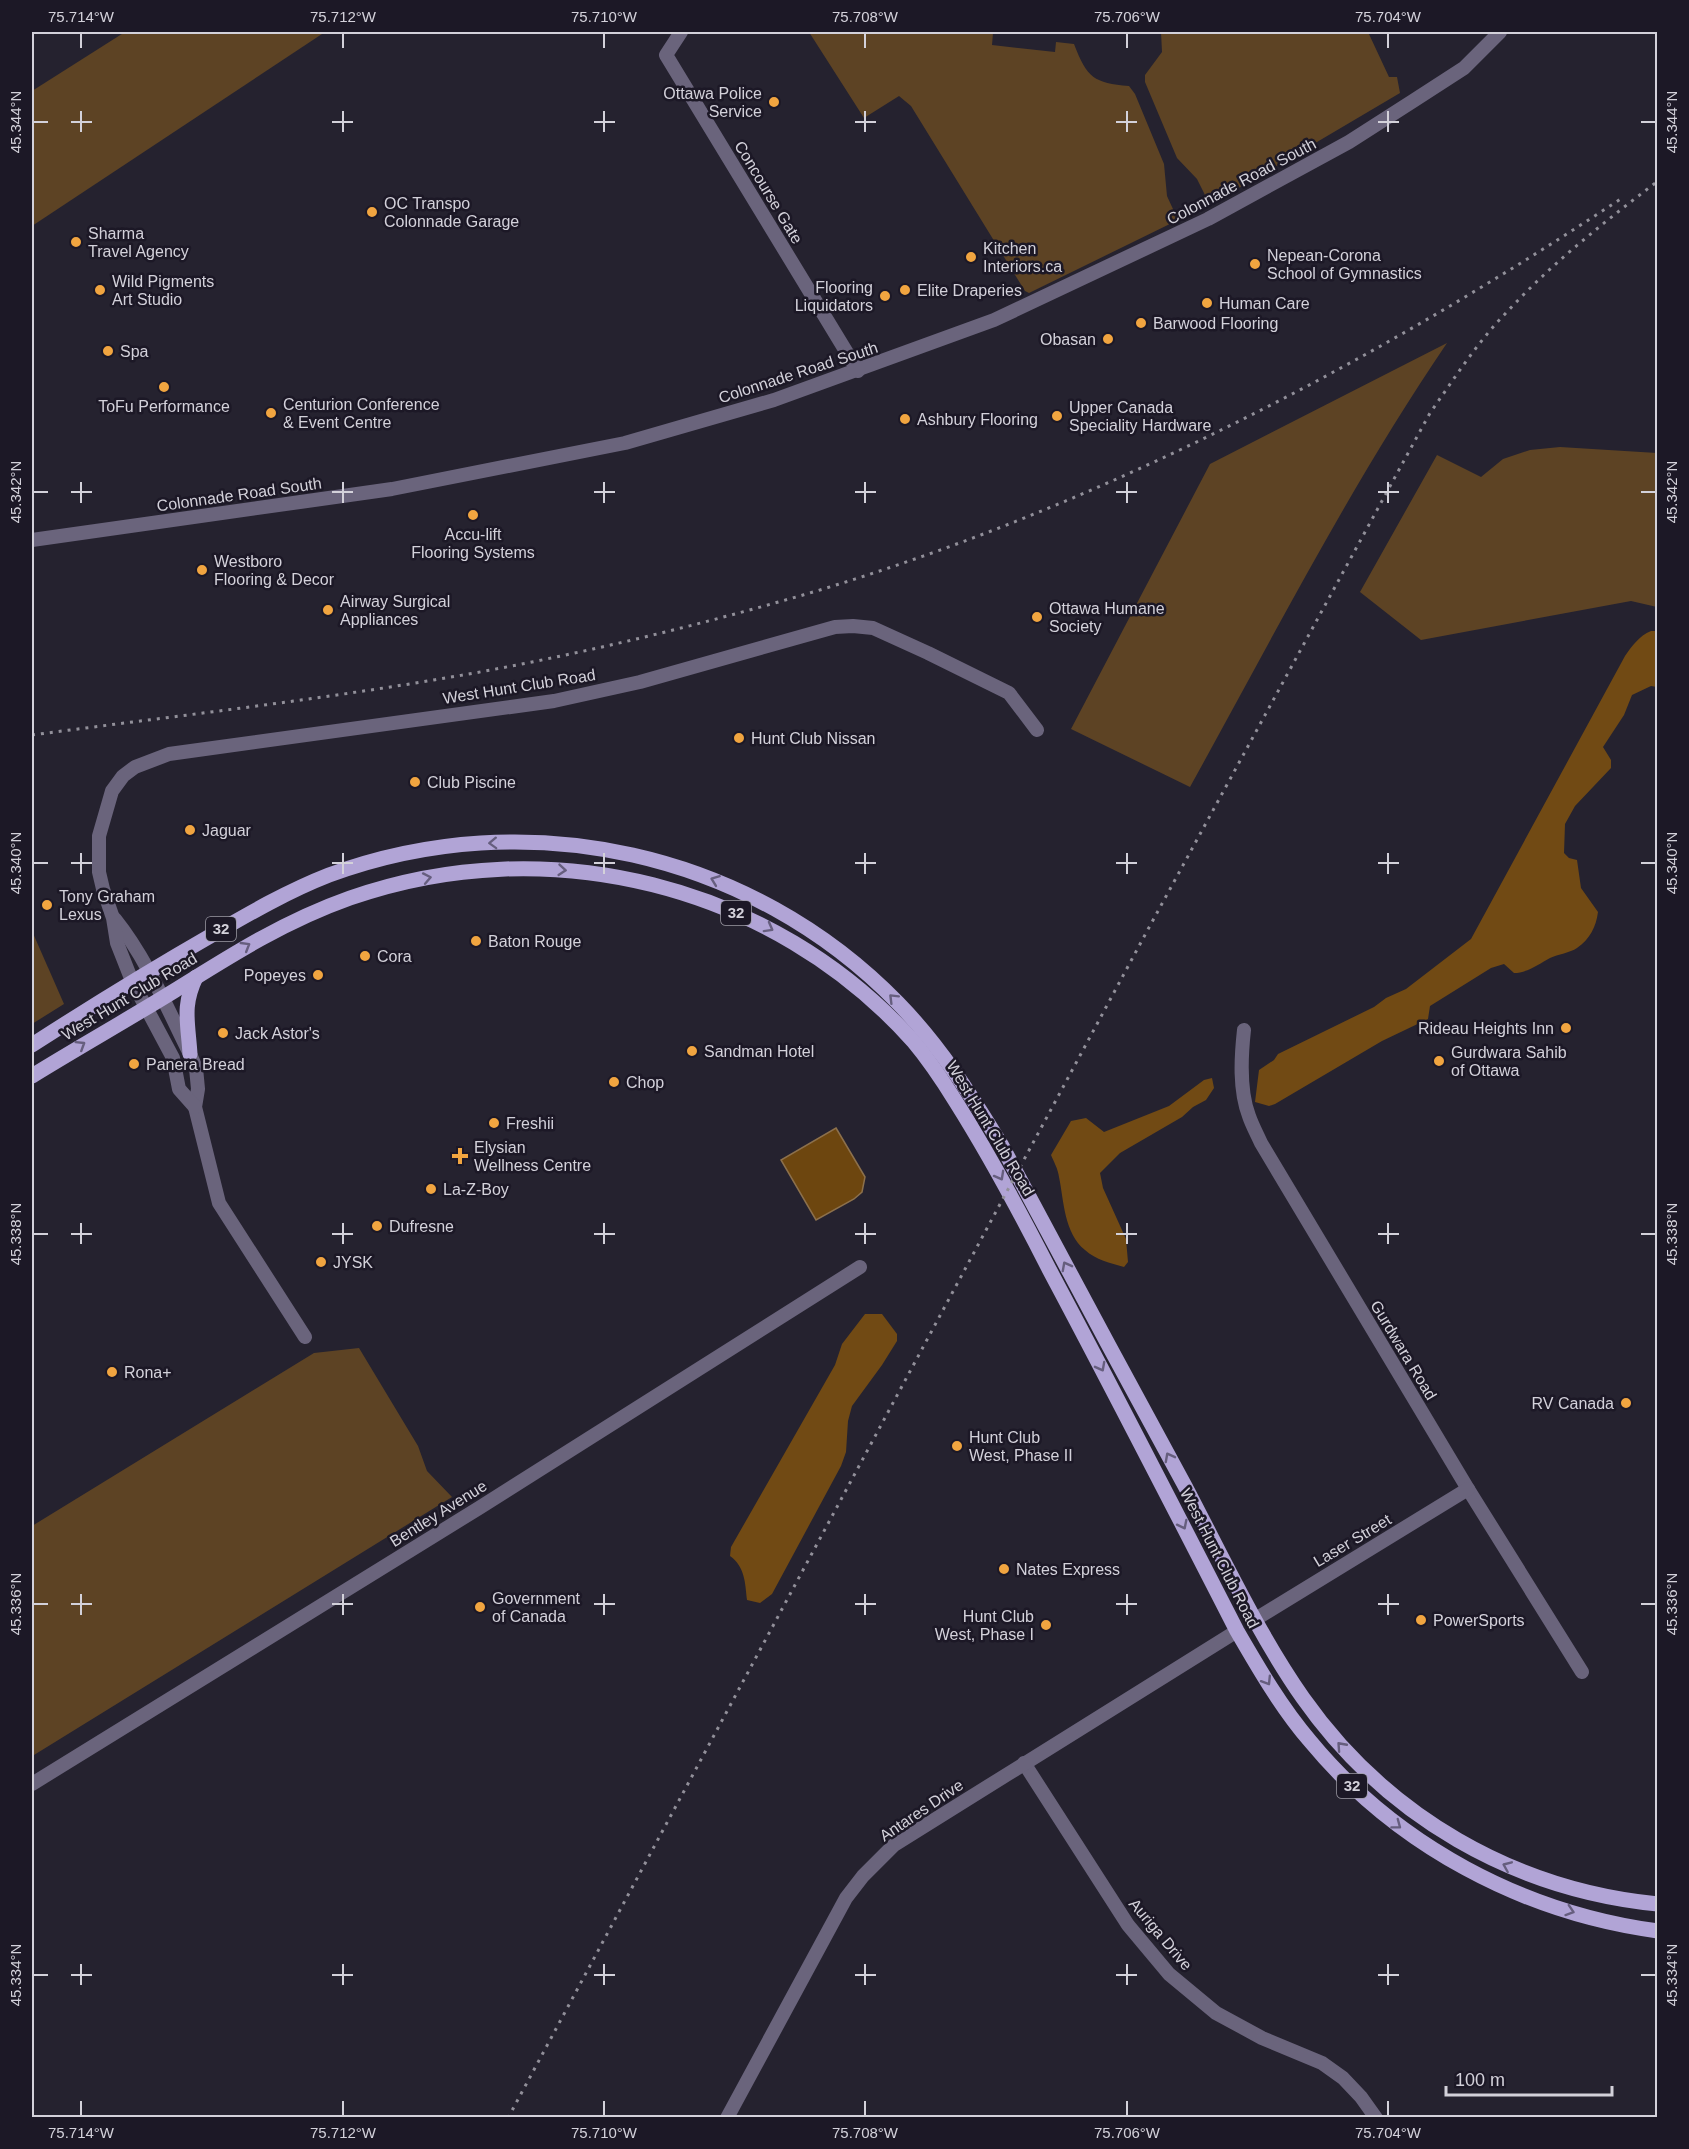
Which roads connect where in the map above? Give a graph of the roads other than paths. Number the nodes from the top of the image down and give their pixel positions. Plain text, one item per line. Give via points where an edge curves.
1 (681, 32) edge
2 (1500, 32) edge
3 (858, 370) junction
4 (32, 540) edge
5 (1037, 730) dead end
6 (113, 918) junction
7 (148, 972) junction
8 (196, 977) junction
9 (132, 981) junction
10 (162, 998) junction
11 (147, 1007) junction
12 (1244, 1030) dead end
13 (32, 1045) edge
14 (190, 1054) junction
15 (32, 1076) edge
16 (195, 1107) junction
17 (860, 1267) dead end
18 (305, 1336) dead end
19 (1468, 1489) junction
20 (1254, 1620) junction
21 (1237, 1631) junction
22 (1582, 1672) dead end
23 (1024, 1763) junction
24 (32, 1784) edge
25 (1658, 1904) edge
26 (1658, 1931) edge
27 (727, 2118) edge
28 (1376, 2118) edge

1 - 3 street, Concourse Gate via 666,55
2 - 3 street, Colonnade Road South via 1473,61 1439,85 1349,142 1208,219 994,320
3 - 4 street, Colonnade Road South via 774,400 614,446 392,489
5 - 6 street, West Hunt Club Road via 1009,693 873,628 853,626 835,627 640,682 554,701 169,754 135,767 112,791 102,821 98,852 103,889
6 - 7 street, West Hunt Club Road via 129,937
6 - 9 street, West Hunt Club Road via 117,943
7 - 9 main road, West Hunt Club Road / 32
7 - 10 street
20 -> 7 main road, West Hunt Club Road / 32 via 1002,1146 965,1086 933,1041 851,959 767,904 729,885 668,864 608,850 552,843 453,845 402,854 313,882
8 - 10 main road, West Hunt Club Road / 32
8 - 14 main road via 186,1005
8 -> 21 main road, West Hunt Club Road / 32 via 260,938 338,903 376,890 487,869 568,870 660,885 718,904 815,956 862,991 903,1030 925,1055 978,1136
9 - 11 street
9 - 13 main road, West Hunt Club Road / 32
10 - 11 main road, West Hunt Club Road / 32
10 - 14 street
15 -> 11 main road, West Hunt Club Road / 32
11 - 16 street via 173,1058 179,1089
12 - 19 street, Gurdwara Road via 1244,1092 1248,1115 1261,1143
14 - 16 street via 198,1089
16 - 18 street via 219,1203
17 - 24 street, Bentley Avenue
19 - 20 street, Laser Street
19 - 22 street, Gurdwara Road
20 - 21 main road
25 -> 20 main road, West Hunt Club Road / 32 via 1609,1897 1536,1877 1483,1855 1431,1825 1381,1786 1334,1739
21 - 23 street, Antares Drive
21 -> 26 main road, West Hunt Club Road / 32 via 1310,1742 1398,1827 1470,1872 1514,1892 1595,1919
23 - 27 street, Antares Drive via 894,1845 863,1876 823,1938
23 - 28 street, Auriga Drive via 1128,1925 1168,1974 1216,2013 1322,2063 1343,2078

